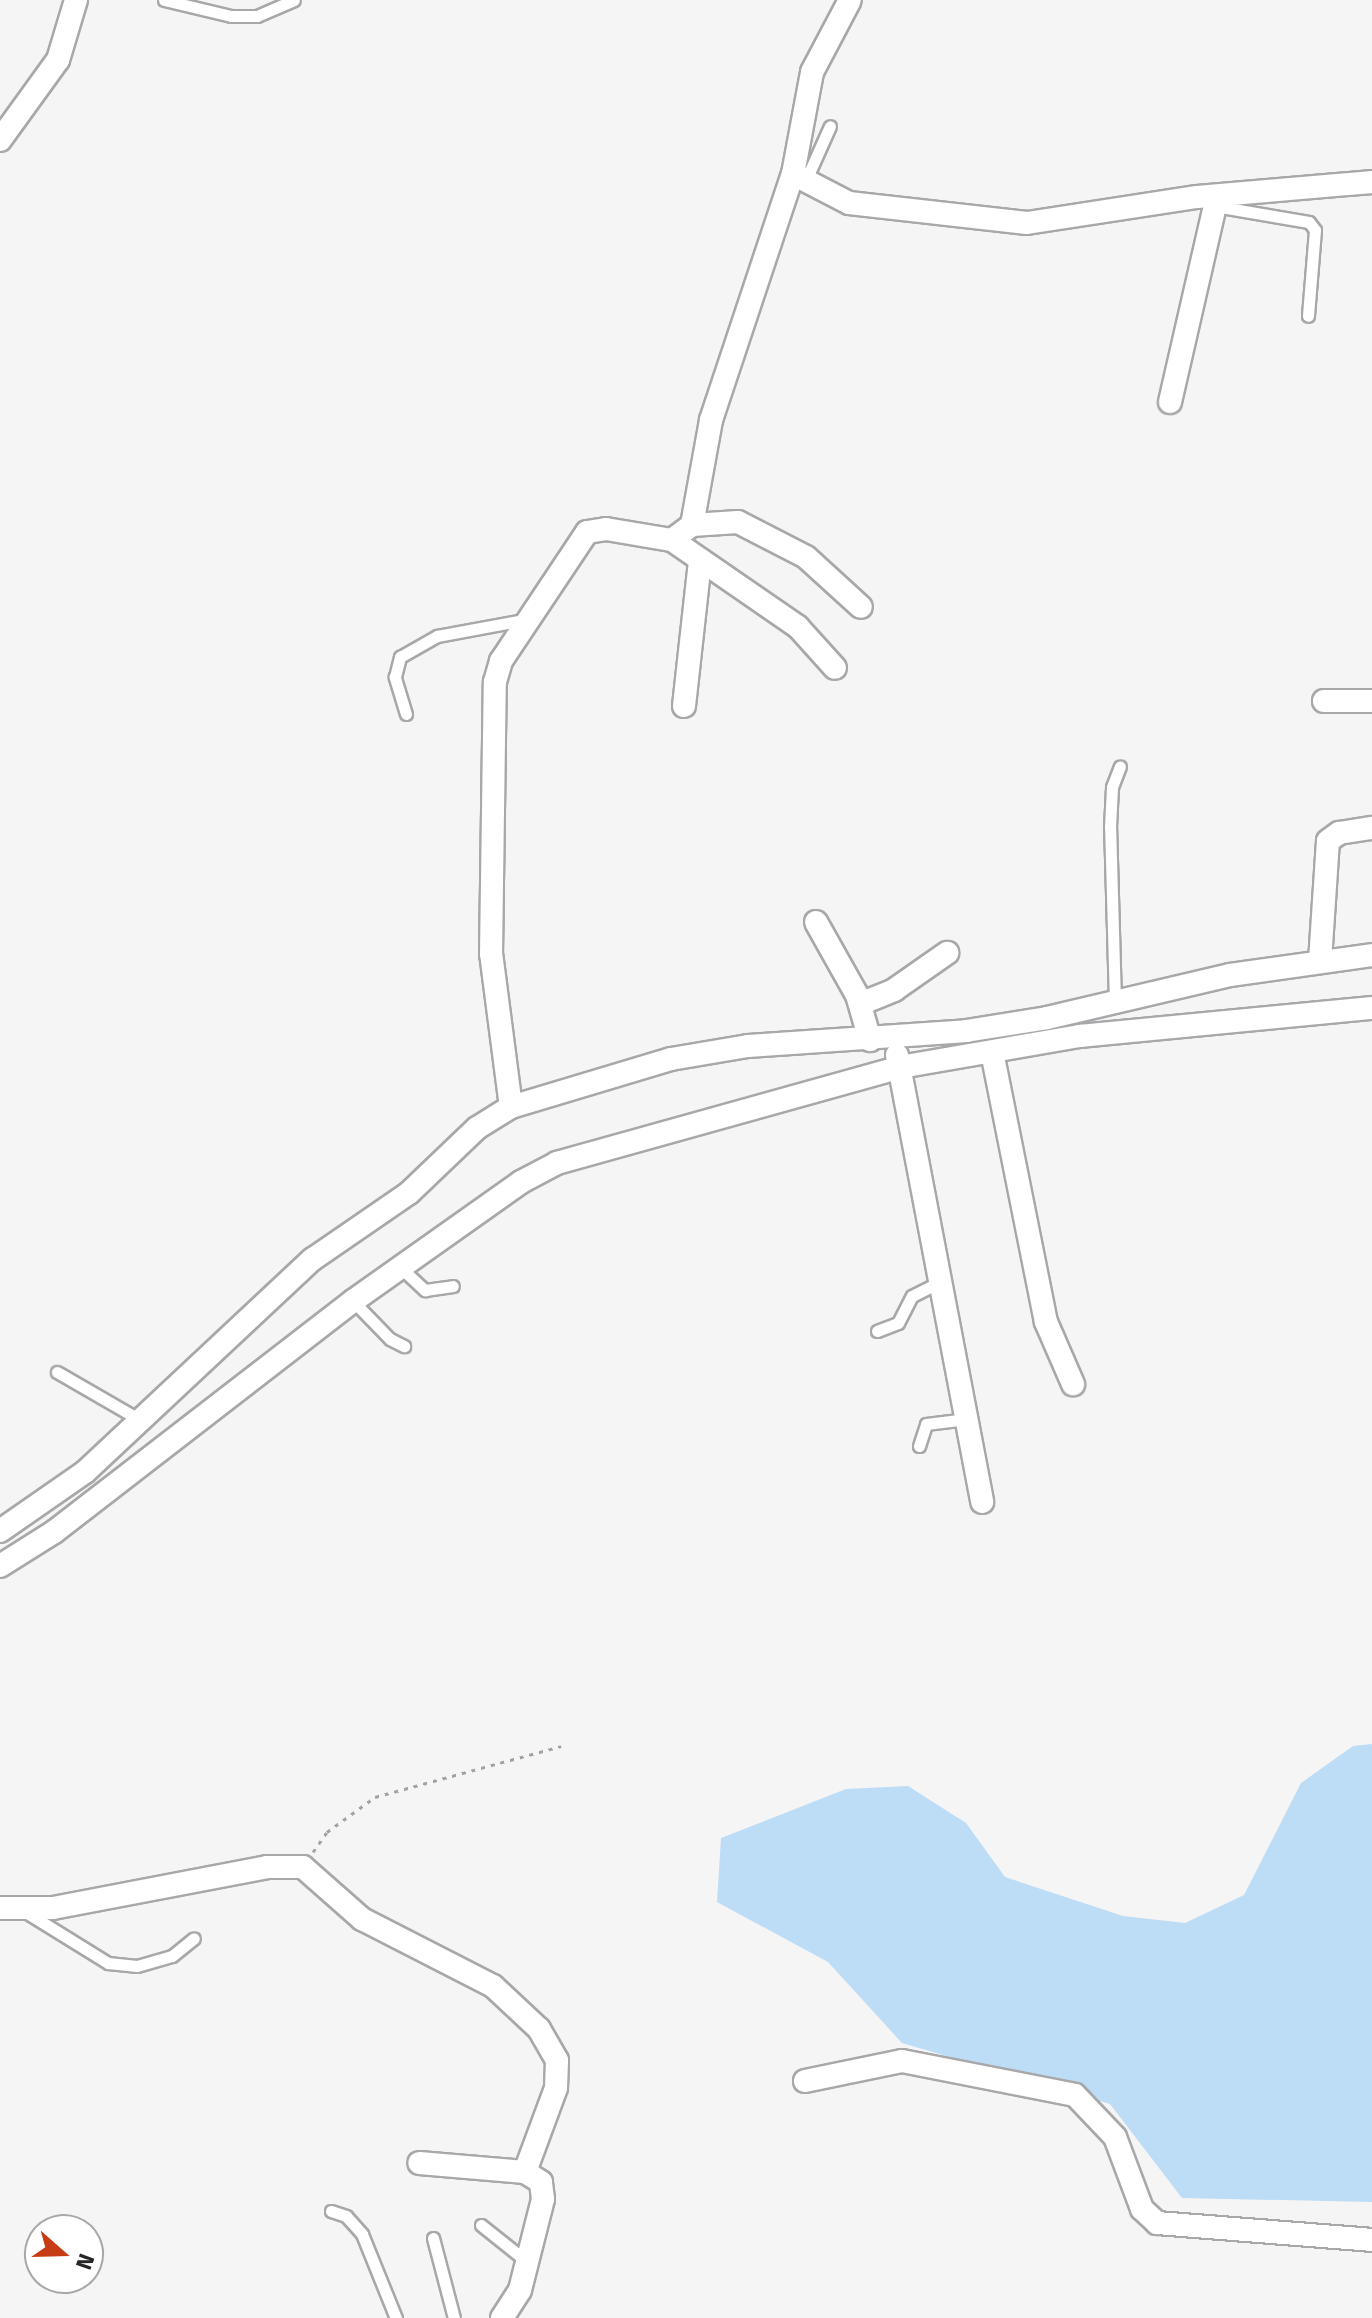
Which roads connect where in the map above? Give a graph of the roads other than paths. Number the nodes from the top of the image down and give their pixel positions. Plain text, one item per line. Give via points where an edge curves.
1 (76, 0) edge
2 (164, 0) edge
3 (294, 0) edge
4 (850, 0) edge
5 (830, 126) dead end
6 (0, 140) edge
7 (799, 178) junction
8 (1372, 182) edge
9 (1216, 201) junction
10 (1308, 316) dead end
11 (1170, 402) dead end
12 (692, 525) junction
13 (672, 540) junction
14 (700, 560) junction
15 (861, 607) dead end
16 (533, 618) junction
17 (835, 668) dead end
18 (1324, 701) dead end
19 (1372, 701) edge
20 (684, 706) dead end
21 (406, 714) dead end
22 (1120, 766) dead end
23 (1372, 828) edge
24 (816, 922) dead end
25 (947, 953) dead end
26 (1372, 955) edge
27 (1320, 961) junction
28 (1115, 1002) junction
29 (860, 1004) junction
30 (1372, 1008) edge
31 (870, 1040) junction
32 (992, 1052) junction
33 (897, 1054) junction
34 (511, 1107) junction
35 (401, 1268) junction
36 (937, 1283) junction
37 (453, 1286) dead end
38 (353, 1301) junction
39 (877, 1331) dead end
40 (404, 1346) dead end
41 (57, 1372) dead end
42 (1073, 1384) dead end
43 (965, 1419) junction
44 (140, 1420) junction
45 (919, 1446) dead end
46 (982, 1502) dead end
47 (1, 1530) edge
48 (0, 1566) edge
49 (10, 1908) edge
50 (194, 1938) dead end
51 (805, 2081) dead end
52 (419, 2163) dead end
53 (525, 2172) junction
54 (331, 2211) dead end
55 (481, 2225) dead end
56 (433, 2238) dead end
57 (1372, 2240) edge
58 (525, 2260) junction
59 (396, 2318) edge
60 (454, 2318) edge
61 (502, 2318) edge

1 - 6 street via 58,60
2 - 3 lane via 231,16 257,16
4 - 7 street via 812,72
5 - 7 lane
7 - 9 street via 862,206 1027,223
7 - 12 street via 711,420
8 - 9 street
9 - 10 lane via 1309,222 1315,230
9 - 11 street
12 - 13 street
12 - 15 street via 738,522 806,557
13 - 14 street
13 - 16 street via 606,529 587,532
14 - 17 street via 798,627
14 - 20 street
16 - 21 lane via 437,636 400,657 395,677
16 - 34 street via 501,661 495,682 491,954
18 - 19 street
22 - 28 lane via 1112,787 1110,827
23 - 27 street via 1339,833 1328,841
24 - 29 street
25 - 29 street via 894,990
26 - 27 street
27 - 28 street
28 - 33 street
29 - 31 street
30 - 32 street via 1080,1036
31 - 33 street
31 - 34 street via 748,1046 671,1059
32 - 33 street
32 - 42 street via 1046,1322
33 - 35 street via 557,1163 521,1182
33 - 36 street
34 - 44 street via 477,1128 409,1193 313,1259
35 - 37 lane via 425,1290
35 - 38 street
36 - 39 lane via 912,1296 898,1323
36 - 43 street
38 - 40 lane via 390,1339
38 - 48 street via 54,1532
41 - 44 lane
43 - 45 lane via 926,1424
43 - 46 street
44 - 47 street via 48,1502
49 - 50 lane via 108,1963 137,1966 172,1956
49 - 53 street via 53,1908 290,1863 303,1867 362,1919 472,1972 539,2029 557,2060 558,2074
51 - 57 street via 902,2061 1075,2095 1115,2137 1142,2209 1157,2223
52 - 53 street
53 - 58 street via 541,2182 543,2199
54 - 59 lane via 346,2216 362,2234
55 - 58 lane
56 - 60 lane
58 - 61 street via 520,2290

